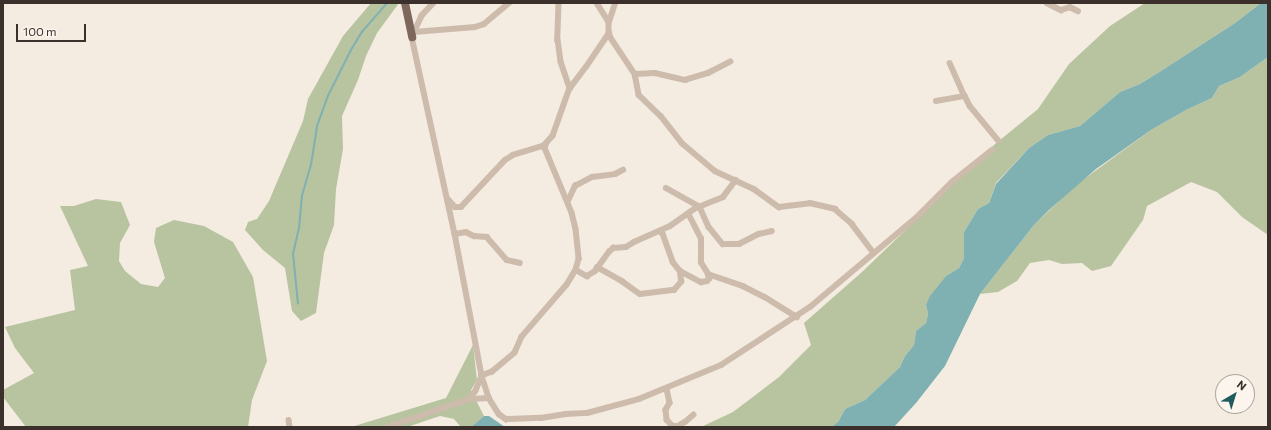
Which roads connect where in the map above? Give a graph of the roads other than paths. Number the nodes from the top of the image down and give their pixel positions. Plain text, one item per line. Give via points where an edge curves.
1 (405, 3) edge
2 (434, 3) edge
3 (509, 3) edge
4 (559, 3) edge
5 (597, 3) edge
6 (615, 3) edge
7 (1047, 3) edge
8 (1078, 12) dead end
9 (609, 22) junction
10 (609, 33) junction
11 (413, 34) junction
12 (730, 62) dead end
13 (950, 62) dead end
14 (635, 74) junction
15 (570, 88) junction
16 (965, 96) junction
17 (936, 101) dead end
18 (999, 141) dead end
19 (545, 145) junction
20 (992, 150) dead end
21 (623, 170) dead end
22 (736, 180) junction
23 (666, 188) dead end
24 (447, 198) junction
25 (568, 201) junction
26 (700, 207) junction
27 (688, 214) junction
28 (660, 231) junction
29 (772, 231) dead end
30 (454, 234) junction
31 (874, 253) junction
32 (520, 263) dead end
33 (597, 267) junction
34 (576, 270) junction
35 (680, 271) junction
36 (708, 274) junction
37 (797, 317) junction
38 (482, 376) junction
39 (667, 389) junction
40 (490, 398) junction
41 (470, 399) junction
42 (693, 415) dead end
43 (290, 420) dead end
44 (290, 427) edge
45 (388, 427) edge

1 - 11 main road
2 - 11 street via 422,16
3 - 11 street via 484,24 475,27
4 - 15 street via 558,40 561,62
5 - 9 street
6 - 9 street
7 - 8 street via 1061,10 1070,7
9 - 10 street
10 - 14 street
10 - 15 street
11 - 24 street
12 - 14 street via 685,80 656,73
13 - 16 street
14 - 22 street via 640,95 682,143 715,171
15 - 19 street via 553,136
16 - 17 street
16 - 18 street via 970,106
19 - 24 street via 505,160 461,207 453,206
19 - 25 street
20 - 31 street via 952,182 917,217
21 - 25 street via 615,174 592,177 575,186
22 - 26 street via 723,197
22 - 31 street via 766,196 779,207 810,203 835,209 852,224
23 - 26 street
24 - 30 street
25 - 34 street via 576,229 579,259
26 - 27 street
26 - 29 street via 709,227 723,244 739,244
27 - 28 street
27 - 36 street via 701,239 701,263
28 - 33 street via 626,247 613,248
28 - 35 street via 673,262
30 - 32 street via 466,232 486,237 507,260
30 - 38 street
31 - 37 street
33 - 34 street via 587,276
33 - 35 street via 640,294 674,290 681,282
34 - 38 street via 567,285 522,337 515,353 492,372
35 - 36 street via 701,282 709,279
36 - 37 street via 743,286
37 - 39 street via 760,338 721,365
38 - 40 street
38 - 41 street
39 - 40 street via 587,413 522,420 503,418 498,414
39 - 42 street via 670,403 666,410 667,420 673,426 678,426
40 - 41 street
41 - 45 street
43 - 44 street

